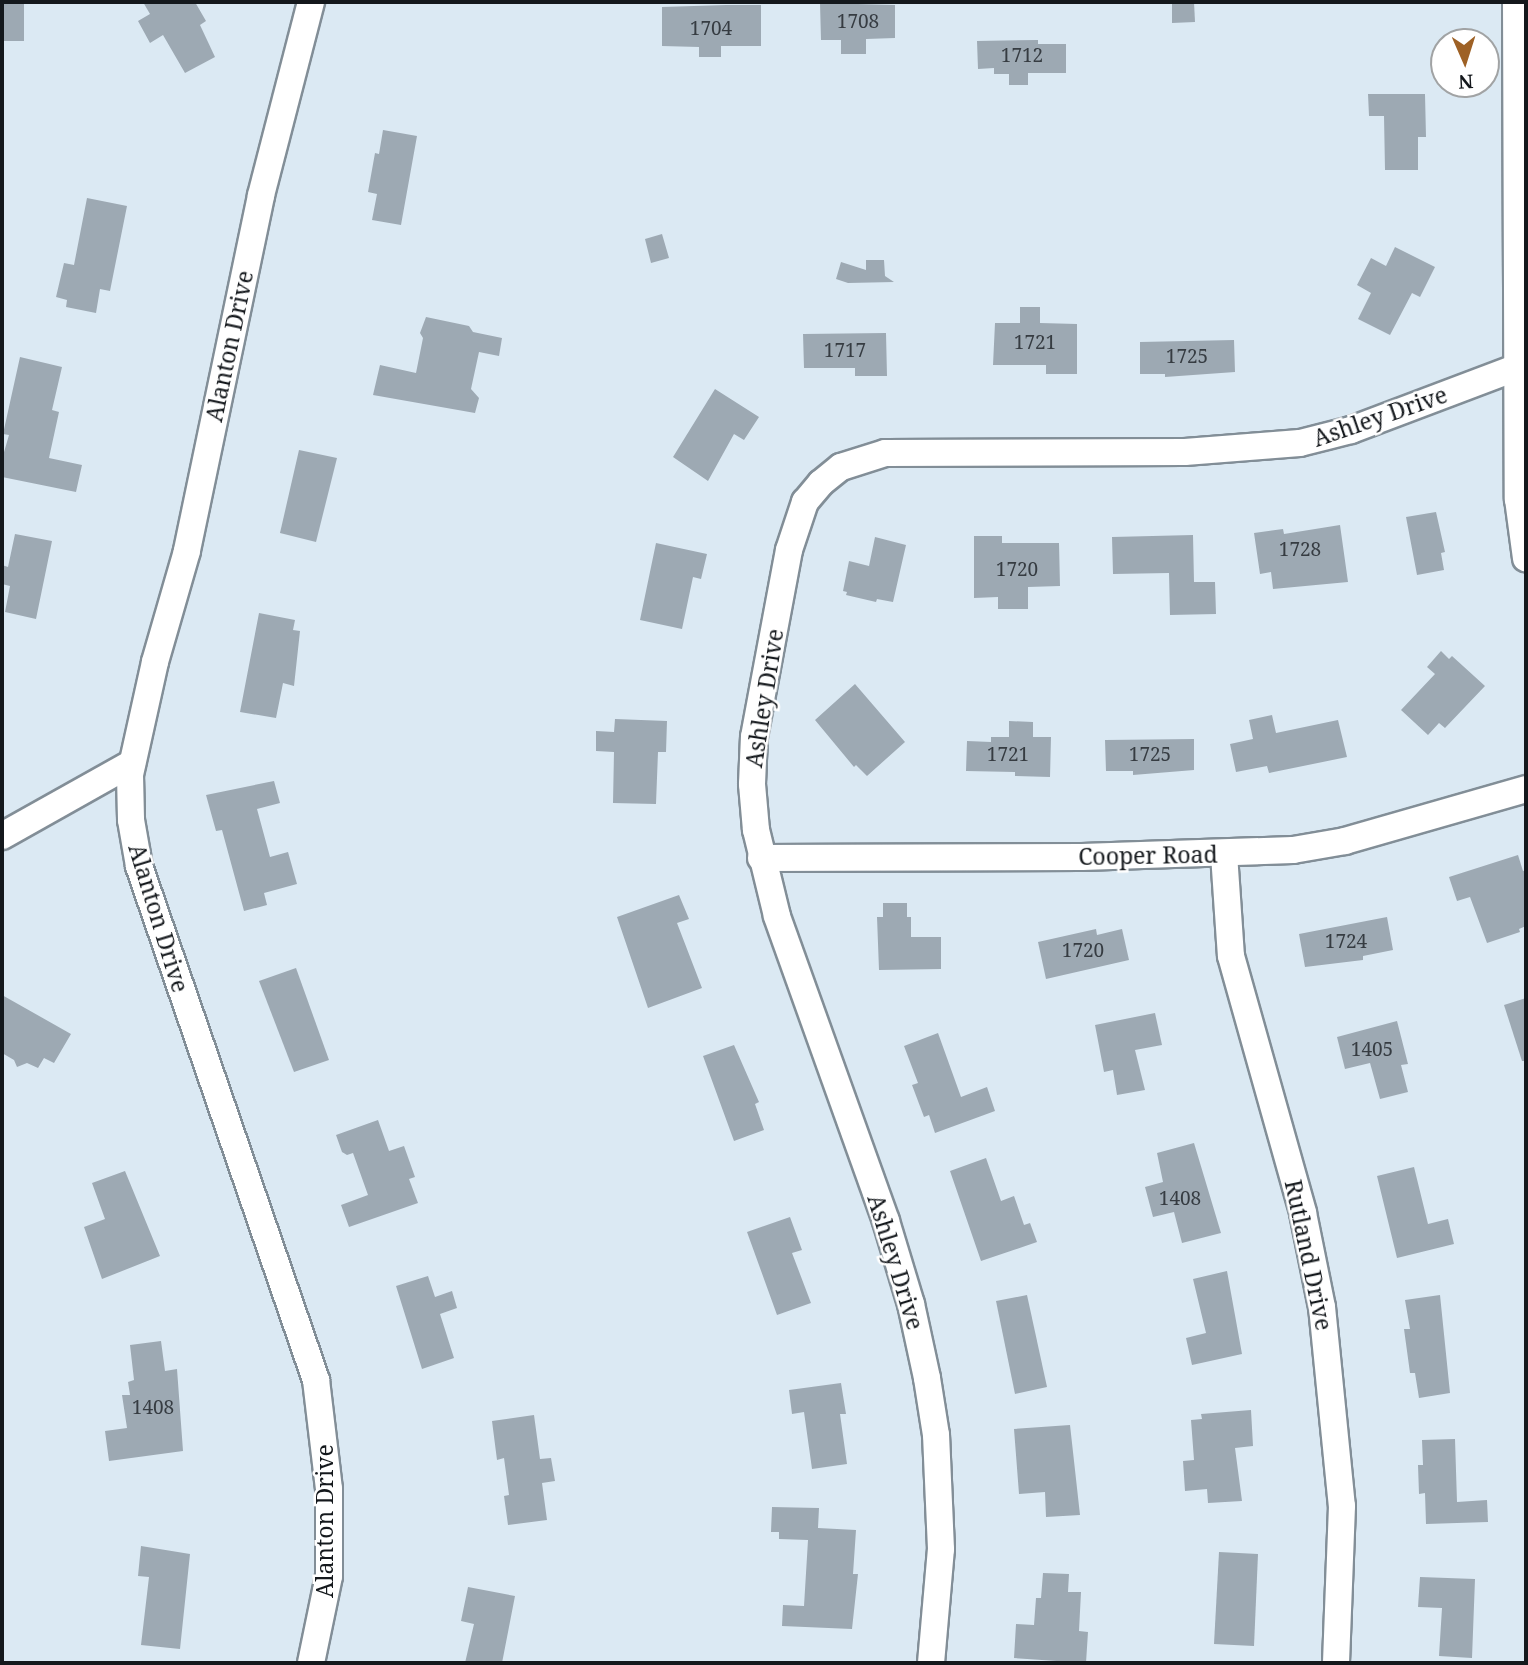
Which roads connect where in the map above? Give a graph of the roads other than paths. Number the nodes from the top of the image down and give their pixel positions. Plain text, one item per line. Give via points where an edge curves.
1 (310, 2) edge
2 (1516, 2) edge
3 (1522, 365) edge
4 (1526, 558) edge
5 (132, 763) junction
6 (1526, 789) edge
7 (2, 836) edge
8 (1224, 854) junction
9 (761, 858) junction
10 (311, 1663) edge
11 (931, 1663) edge
12 (1336, 1663) edge

1 - 5 street, Alanton Drive via 261,196 187,551
2 - 3 street
3 - 4 street via 1518,499
3 - 9 street, Ashley Drive via 1351,430 1300,443 1185,452 885,453 841,467 804,502 789,550 754,737 752,784
5 - 7 street
5 - 10 street, Alanton Drive via 131,820 139,866 316,1380 329,1489 329,1576
6 - 8 street, Cooper Road via 1345,841
8 - 9 street, Cooper Road
8 - 12 street, Rutland Drive via 1231,956 1303,1213 1324,1320 1342,1506
9 - 11 street, Ashley Drive via 777,916 886,1222 927,1378 936,1435 942,1549

